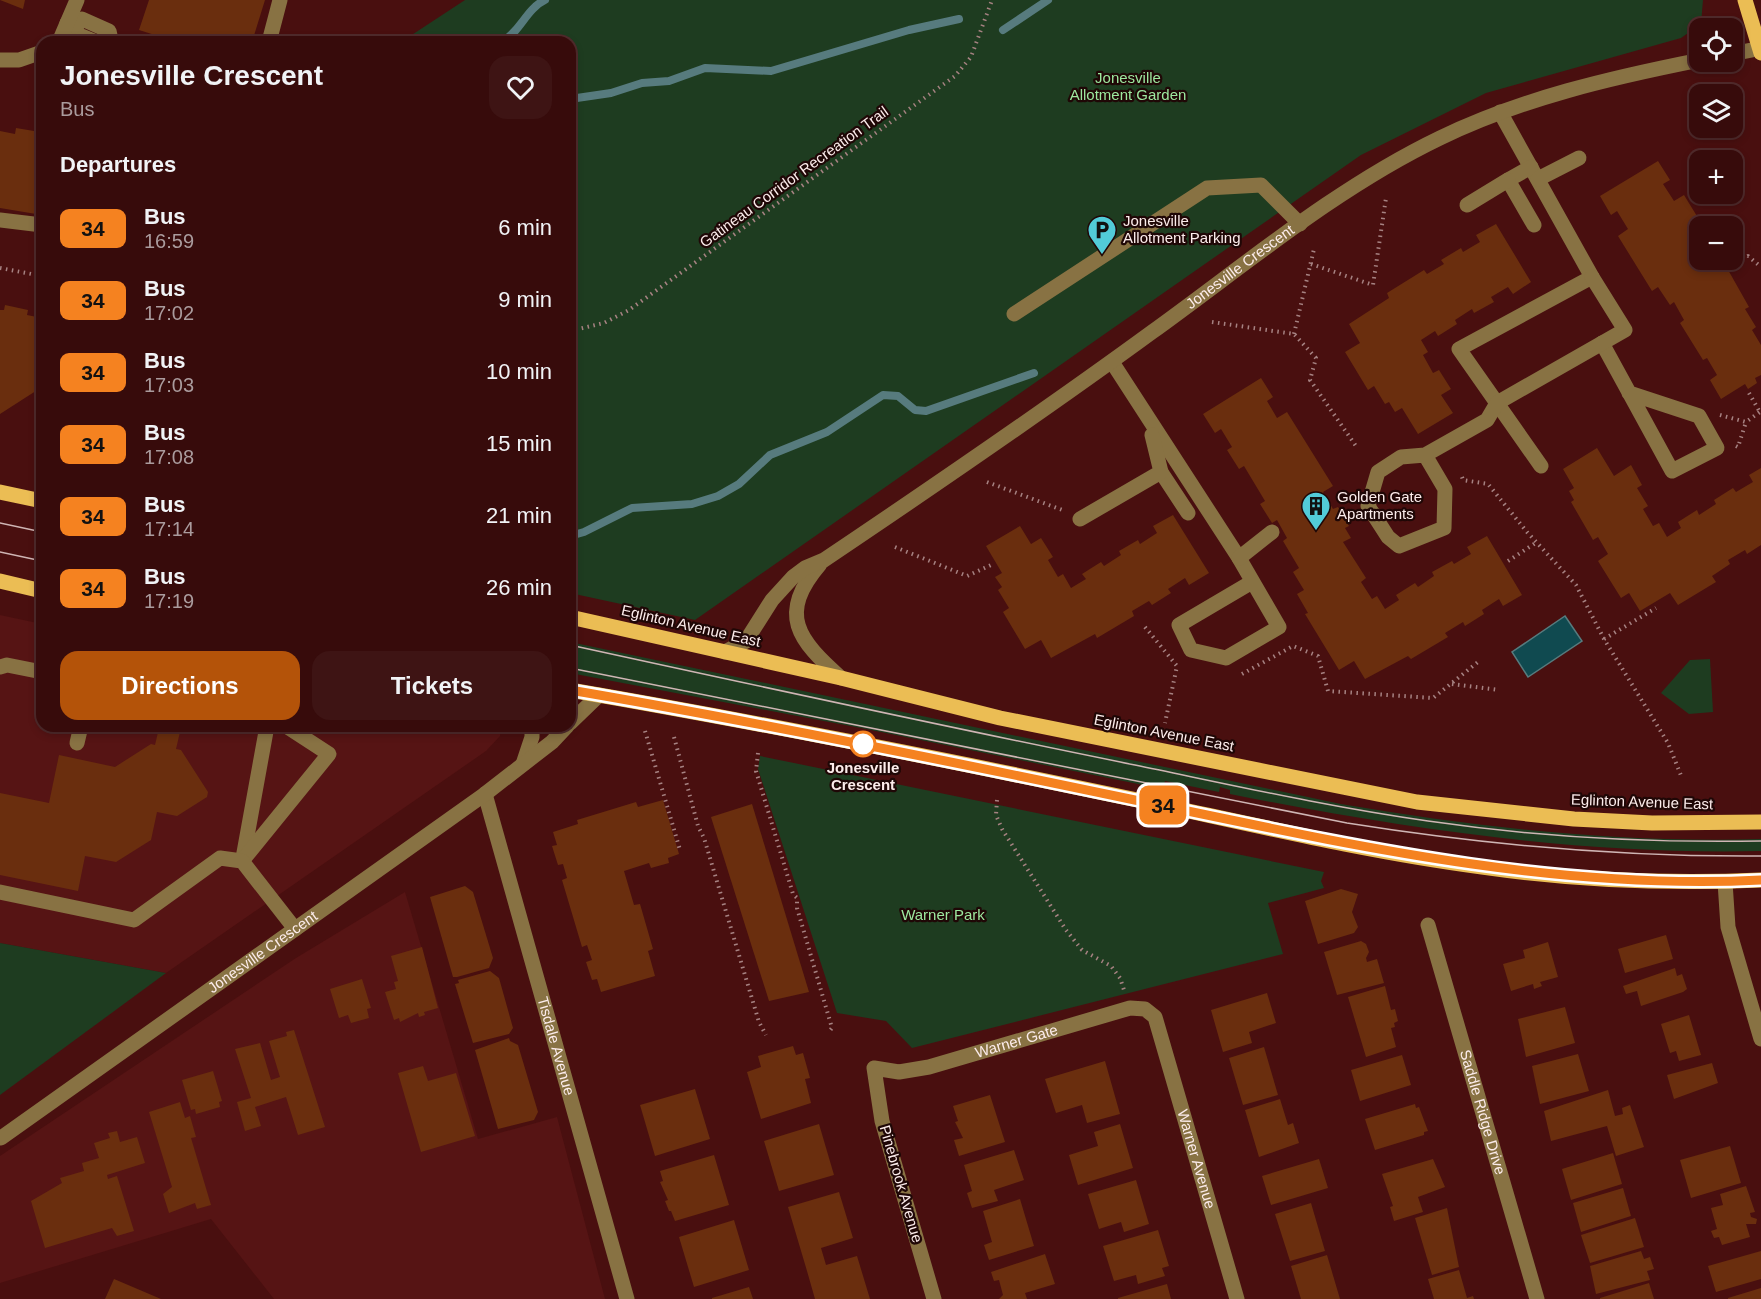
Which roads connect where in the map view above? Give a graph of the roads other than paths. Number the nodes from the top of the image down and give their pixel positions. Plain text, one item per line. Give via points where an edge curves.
1 (77, 0) edge
2 (280, 0) edge
3 (1745, 0) edge
4 (71, 25) junction
5 (63, 36) edge
6 (84, 36) edge
7 (271, 36) edge
8 (1760, 49) edge
9 (1743, 52) edge
10 (36, 54) edge
11 (0, 60) edge
12 (1689, 62) edge
13 (1500, 112) junction
14 (1579, 158) dead end
15 (1534, 173) junction
16 (1508, 180) junction
17 (1467, 205) dead end
18 (0, 220) edge
19 (36, 224) edge
20 (1300, 224) junction
21 (1534, 225) dead end
22 (1592, 277) junction
23 (1014, 314) dead end
24 (1602, 343) junction
25 (1112, 362) junction
26 (1629, 393) junction
27 (1497, 403) junction
28 (1149, 423) junction
29 (1425, 455) junction
30 (1541, 466) dead end
31 (1161, 472) junction
32 (0, 492) edge
33 (36, 500) edge
34 (1188, 513) dead end
35 (1080, 519) road end
36 (1272, 532) dead end
37 (1239, 558) junction
38 (824, 560) junction
39 (0, 581) edge
40 (1252, 582) junction
41 (36, 590) edge
42 (576, 617) edge
43 (725, 652) junction
44 (0, 667) edge
45 (36, 671) edge
46 (841, 678) junction
47 (576, 691) edge
48 (599, 695) junction
49 (576, 717) edge
50 (80, 732) edge
51 (266, 732) edge
52 (295, 732) edge
53 (532, 732) edge
54 (561, 732) edge
55 (77, 743) dead end
56 (523, 764) junction
57 (485, 794) junction
58 (1761, 822) edge
59 (243, 861) junction
60 (1761, 880) edge
61 (1725, 882) junction
62 (0, 892) edge
63 (1428, 925) dead end
64 (295, 929) junction
65 (1130, 1008) joint
66 (1761, 1039) edge
67 (874, 1068) joint
68 (1, 1138) edge
69 (627, 1299) edge
70 (934, 1299) edge
71 (1237, 1299) edge
72 (1538, 1299) edge

1 - 4 street
2 - 7 street
3 - 8 main road
4 - 5 street
4 - 6 street
8 - 9 street
10 - 11 street via 19,60
12 - 13 street, Jonesville Crescent via 1605,79
13 - 15 street
13 - 20 street, Jonesville Crescent via 1369,178
14 - 15 street
15 - 16 street
15 - 22 street
16 - 17 street
16 - 21 street
18 - 19 street
20 - 23 street via 1261,185 1206,188
20 - 25 street, Jonesville Crescent
22 - 24 street via 1625,330
22 - 27 street via 1460,349
24 - 26 street
24 - 27 street
25 - 28 street
25 - 38 street, Jonesville Crescent
26 - 26 street via 1672,471 1717,448 1700,416
27 - 29 street via 1487,420
27 - 30 street
28 - 31 street
28 - 37 street
29 - 29 street via 1401,457 1378,472 1368,506 1388,537 1399,546 1444,528 1444,489
31 - 34 street
31 - 35 street
32 - 33 main road
36 - 37 street
37 - 40 street
38 - 43 street, Jonesville Crescent via 793,577 772,600 746,641
38 - 46 street, Jonesville Crescent via 798,595 796,612 807,646
39 - 41 main road
40 - 40 street via 1279,627 1226,658 1191,650 1179,626
42 - 43 main road, Eglinton Avenue East
43 - 46 main road, Eglinton Avenue East
44 - 45 street
46 - 58 main road, Eglinton Avenue East via 1000,718 1417,802 1574,819
47 - 48 main road
48 - 49 street, Jonesville Crescent
48 - 61 main road via 1482,867 1603,878
50 - 55 street
51 - 59 street
52 - 59 street via 329,754
53 - 56 street
54 - 56 street, Jonesville Crescent
56 - 57 street, Jonesville Crescent
57 - 64 street, Jonesville Crescent
57 - 69 street, Tisdale Avenue
59 - 62 street via 220,858 134,920
59 - 64 street
60 - 61 main road
61 - 66 street via 1728,927
63 - 72 street, Saddle Ridge Drive
64 - 68 street, Jonesville Crescent
65 - 67 street, Warner Gate via 929,1067 899,1072
65 - 71 street, Warner Avenue via 1145,1009 1155,1017
67 - 70 street, Pinebrook Avenue via 882,1121

